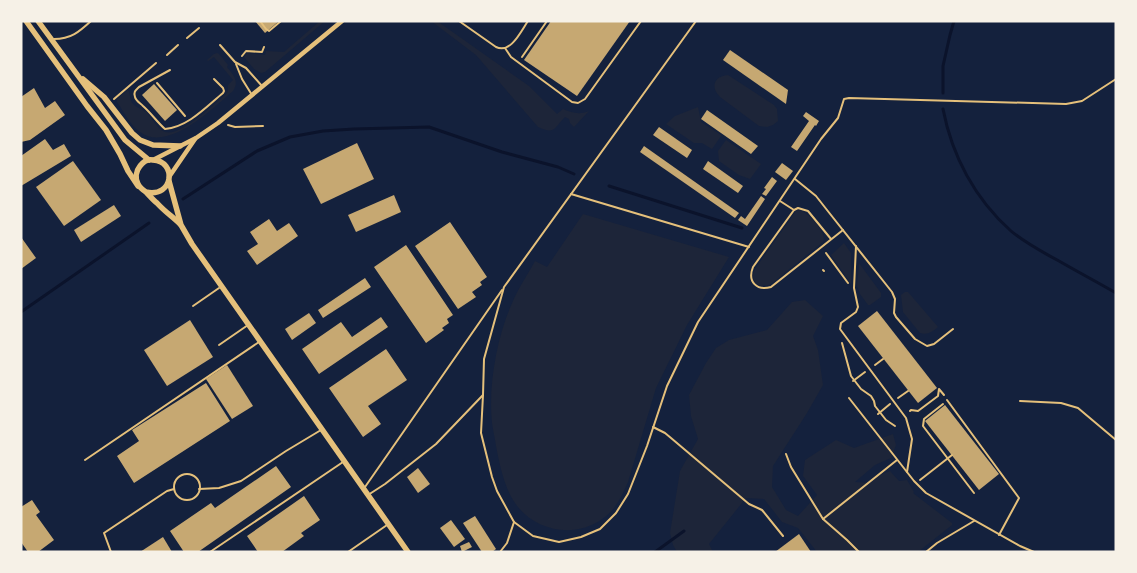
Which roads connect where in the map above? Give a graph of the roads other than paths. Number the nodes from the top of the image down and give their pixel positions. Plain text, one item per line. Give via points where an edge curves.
1 (26, 21) edge
2 (38, 21) edge
3 (91, 21) edge
4 (342, 21) edge
5 (459, 21) edge
6 (528, 21) edge
7 (641, 21) edge
8 (696, 21) edge
9 (51, 40) junction
10 (220, 44) dead end
11 (505, 48) junction
12 (235, 62) junction
13 (170, 70) dead end
14 (74, 71) junction
15 (214, 79) dead end
16 (1116, 79) edge
17 (262, 86) junction
18 (252, 95) junction
19 (196, 138) junction
20 (180, 146) junction
21 (151, 160) junction
22 (169, 179) junction
23 (794, 179) junction
24 (138, 186) junction
25 (146, 192) junction
26 (571, 194) junction
27 (780, 201) junction
28 (794, 210) junction
29 (181, 225) junction
30 (843, 230) junction
31 (831, 239) junction
32 (856, 246) junction
33 (749, 247) junction
34 (221, 286) junction
35 (504, 287) junction
36 (193, 306) dead end
37 (248, 325) junction
38 (952, 329) dead end
39 (260, 341) junction
40 (219, 345) dead end
41 (483, 395) junction
42 (849, 398) dead end
43 (948, 400) road end
44 (1020, 401) dead end
45 (652, 427) junction
46 (322, 429) junction
47 (1116, 440) edge
48 (786, 454) dead end
49 (85, 460) dead end
50 (897, 460) junction
51 (344, 461) junction
52 (907, 472) junction
53 (174, 489) junction
54 (199, 489) junction
55 (363, 489) junction
56 (368, 495) junction
57 (823, 519) junction
58 (974, 521) junction
59 (514, 522) junction
60 (388, 524) junction
61 (999, 535) junction
62 (782, 536) dead end
63 (111, 552) edge
64 (210, 552) edge
65 (348, 552) edge
66 (408, 552) edge
67 (500, 552) edge
68 (859, 552) edge
69 (926, 552) edge
70 (1034, 552) edge

1 - 24 main road via 106,130
2 - 9 main road
3 - 9 lane via 69,37
4 - 17 street
5 - 11 lane via 496,47
6 - 11 lane
7 - 11 lane via 585,99 578,103 572,102 511,58
8 - 26 lane
9 - 14 main road
10 - 12 lane
12 - 17 lane via 246,68
12 - 18 lane
13 - 15 lane via 134,93 138,102 165,129 192,119 223,93 223,88
14 - 20 main road via 104,97 140,140 153,145
14 - 21 main road via 125,140
16 - 23 lane via 1082,101 1066,104 844,99 838,118
17 - 18 street
18 - 19 street
19 - 20 street
19 - 22 street
20 - 21 street
21 - 22 main road via 163,163 169,171
21 - 24 main road via 141,164 136,172
22 - 25 main road via 157,193
22 - 29 main road
23 - 27 lane
23 - 30 lane via 816,196
24 - 25 main road
25 - 29 main road
26 - 33 lane
26 - 35 lane
27 - 28 lane
27 - 33 lane
28 - 31 lane via 808,211
28 - 31 lane via 753,268 751,277 756,286 771,287
29 - 34 main road
30 - 31 lane
30 - 32 lane
32 - 38 lane via 892,292 896,317 914,339 927,346
32 - 52 lane via 854,288 858,307 840,329 906,418 912,439
33 - 45 lane via 698,322 667,386
34 - 36 lane
34 - 37 main road
35 - 41 lane via 484,358
35 - 55 lane
37 - 39 main road
37 - 40 lane
39 - 46 main road
39 - 49 lane
41 - 56 lane via 436,444
41 - 59 lane via 481,433 497,491
42 - 50 lane
43 - 61 lane via 1019,498
44 - 47 lane via 1061,403 1078,408
45 - 59 lane via 628,494 600,529 560,542 532,536
45 - 62 lane via 665,433 748,504 762,510
46 - 51 main road
46 - 54 lane via 241,481 219,488
48 - 57 lane
50 - 52 lane
50 - 57 lane
51 - 55 main road
51 - 64 lane
52 - 58 lane via 926,493
53 - 54 lane via 179,497 187,499 195,496
53 - 54 lane via 176,480 187,474 195,477
53 - 63 lane via 104,533
55 - 56 main road
56 - 60 main road
57 - 68 lane
58 - 61 lane
58 - 69 lane
59 - 67 lane via 507,543
60 - 65 lane
60 - 66 main road
61 - 70 lane

